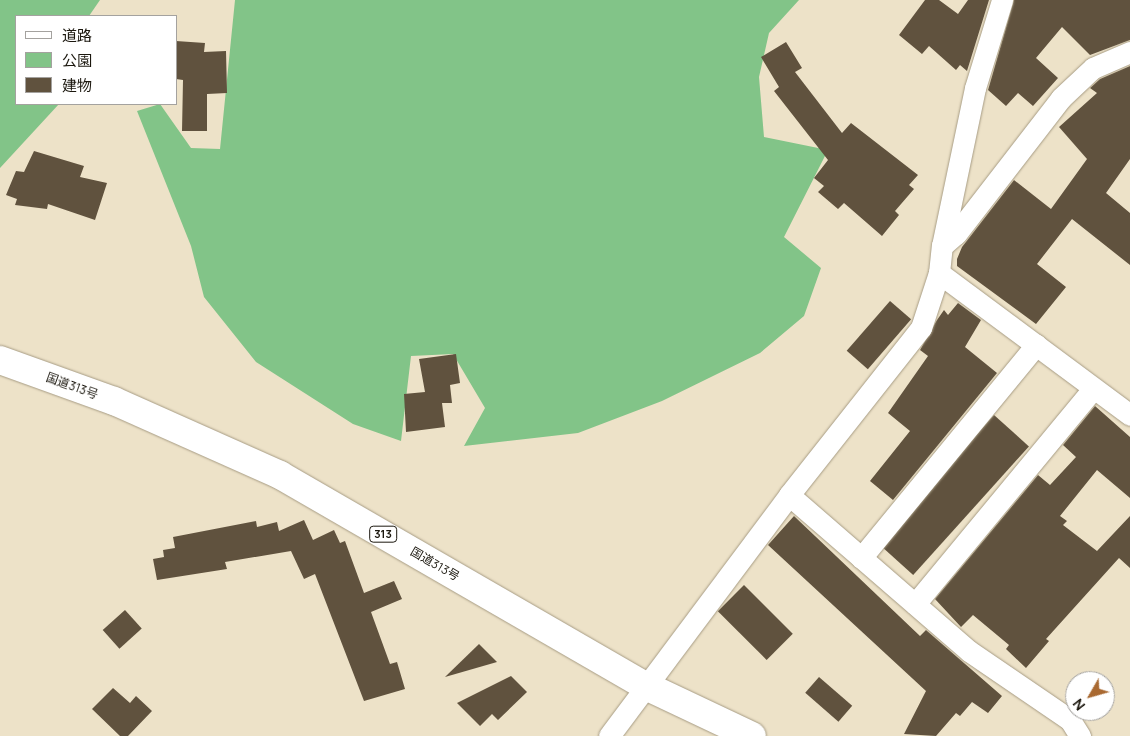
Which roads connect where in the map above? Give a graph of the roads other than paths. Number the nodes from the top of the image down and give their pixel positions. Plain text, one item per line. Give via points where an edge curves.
1 (1002, 0) edge
2 (1130, 52) edge
3 (942, 246) junction
4 (939, 273) junction
5 (1036, 345) junction
6 (0, 360) edge
7 (1093, 389) junction
8 (1130, 415) edge
9 (789, 495) junction
10 (861, 558) junction
11 (914, 604) junction
12 (646, 686) junction
13 (608, 736) edge
14 (752, 736) edge
15 (1080, 736) edge

1 - 3 street via 975,88
2 - 3 street via 1093,68 1061,98 956,234
3 - 4 street
4 - 5 street
4 - 9 street via 921,328
5 - 7 street
5 - 10 street
6 - 12 highway, 国道313号 / 313 via 114,401 280,474
7 - 8 street
7 - 11 street
9 - 10 street
9 - 12 street
10 - 11 street
11 - 15 street via 970,651 1070,720
12 - 13 street
12 - 14 highway, 国道313号 / 313

